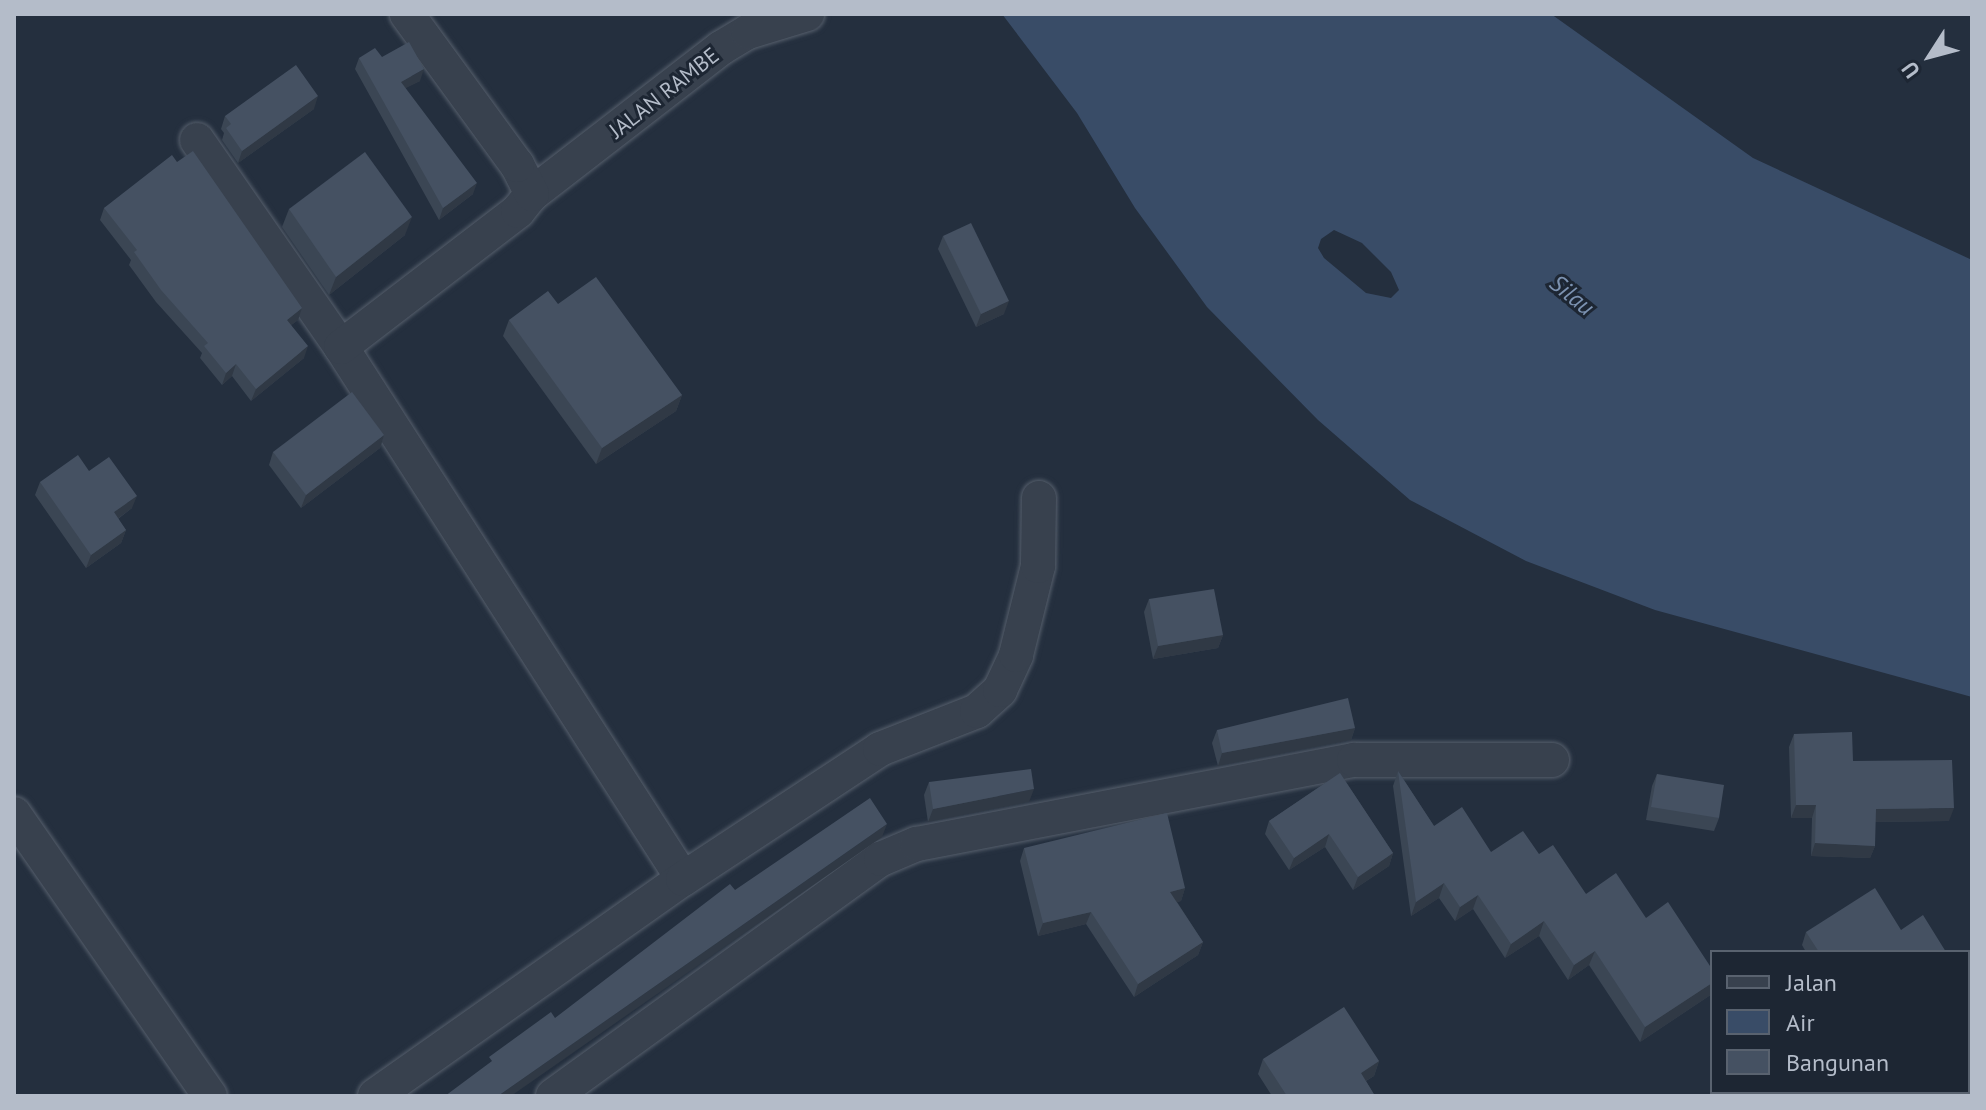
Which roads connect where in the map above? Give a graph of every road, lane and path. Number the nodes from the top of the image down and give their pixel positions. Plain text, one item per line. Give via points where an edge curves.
1 (407, 14) edge
2 (807, 14) edge
3 (197, 140) dead end
4 (532, 194) junction
5 (341, 347) junction
6 (1039, 498) dead end
7 (1552, 760) dead end
8 (14, 814) edge
9 (683, 879) junction
10 (210, 1096) edge
11 (375, 1096) edge
12 (553, 1096) edge

1 - 4 street via 517,165
2 - 4 street, JALAN RAMBE via 748,32 721,48
3 - 5 street
4 - 5 street, JALAN RAMBE via 518,211
5 - 9 street
6 - 9 street via 1038,566 1016,655 1000,690 977,711 880,749
7 - 12 street via 1354,760 917,844 881,859
8 - 10 street
9 - 11 street

